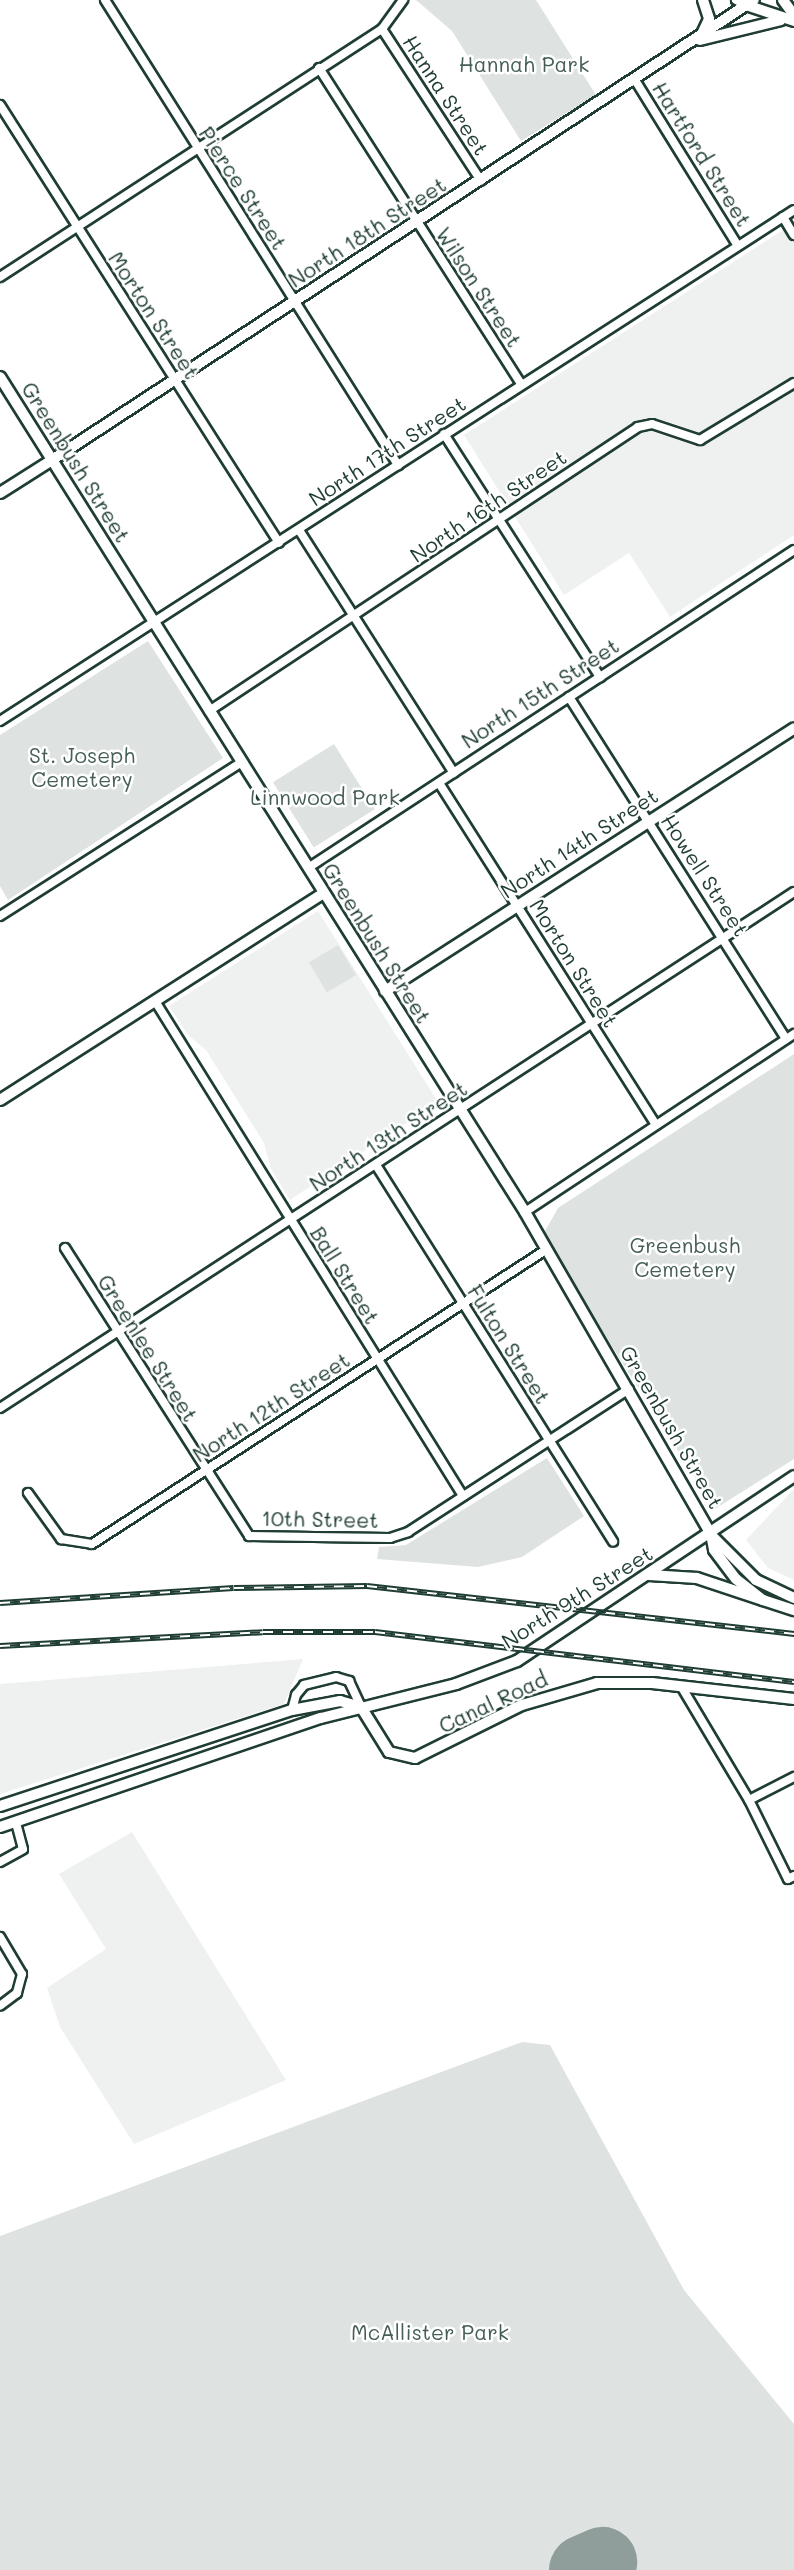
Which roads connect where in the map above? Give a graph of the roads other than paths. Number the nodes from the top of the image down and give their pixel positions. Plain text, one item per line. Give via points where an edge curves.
1 (105, 0) edge
2 (403, 0) edge
3 (703, 0) edge
4 (783, 0) edge
5 (745, 2) edge
6 (794, 15) edge
7 (780, 20) junction
8 (794, 22) edge
9 (382, 29) junction
10 (702, 34) junction
11 (691, 42) junction
12 (319, 68) junction
13 (635, 80) junction
14 (0, 105) edge
15 (196, 148) junction
16 (481, 181) junction
17 (794, 210) edge
18 (783, 217) junction
19 (416, 222) junction
20 (77, 228) junction
21 (794, 235) edge
22 (738, 246) junction
23 (0, 276) edge
24 (296, 302) junction
25 (0, 377) edge
26 (175, 381) junction
27 (794, 383) edge
28 (521, 384) junction
29 (444, 434) junction
30 (52, 460) junction
31 (398, 464) junction
32 (0, 493) edge
33 (499, 520) junction
34 (299, 530) junction
35 (279, 543) junction
36 (794, 550) edge
37 (355, 616) junction
38 (154, 623) junction
39 (600, 677) junction
40 (569, 697) junction
41 (209, 710) junction
42 (0, 721) edge
43 (794, 728) edge
44 (242, 762) junction
45 (454, 773) junction
46 (439, 783) junction
47 (650, 820) junction
48 (308, 868) junction
49 (324, 893) junction
50 (793, 895) edge
51 (518, 906) junction
52 (0, 916) edge
53 (725, 936) junction
54 (385, 991) junction
55 (155, 1001) junction
56 (590, 1023) junction
57 (790, 1037) edge
58 (0, 1100) edge
59 (460, 1110) junction
60 (656, 1125) junction
61 (376, 1165) junction
62 (525, 1212) junction
63 (289, 1220) junction
64 (65, 1248) dead end
65 (544, 1251) junction
66 (463, 1303) junction
67 (117, 1332) junction
68 (377, 1358) junction
69 (628, 1389) junction
70 (0, 1408) edge
71 (548, 1440) junction
72 (205, 1471) junction
73 (794, 1476) edge
74 (28, 1493) dead end
75 (463, 1496) junction
76 (711, 1534) junction
77 (249, 1536) joint
78 (613, 1542) dead end
79 (649, 1575) junction
80 (794, 1598) edge
81 (763, 1600) junction
82 (794, 1610) edge
83 (681, 1686) junction
84 (794, 1699) edge
85 (361, 1707) junction
86 (292, 1710) junction
87 (794, 1777) edge
88 (749, 1800) junction
89 (0, 1806) edge
90 (16, 1822) junction
91 (0, 1827) edge
92 (0, 1862) edge
93 (791, 1877) edge
94 (0, 1937) edge
95 (0, 2006) edge

1 - 15 street, Pierce Street
2 - 9 street via 394,19
3 - 10 main road via 709,19
4 - 6 main road
5 - 7 street
5 - 10 main road, North 18th Street
7 - 8 street
7 - 11 main road
9 - 12 street
9 - 16 street, Hanna Street
10 - 11 main road, North 18th Street
11 - 13 main road, North 18th Street
12 - 15 street
12 - 19 street, Wilson Street
13 - 16 main road, North 18th Street
13 - 22 street, Hartford Street
14 - 20 street, Morton Street
15 - 20 street
15 - 24 street, Pierce Street
16 - 19 main road, North 18th Street
17 - 18 street, North 17th Street
18 - 21 street, Hartford Street
18 - 22 street, North 17th Street
19 - 24 main road, North 18th Street
19 - 28 street, Wilson Street
20 - 23 street
20 - 26 street, Morton Street
22 - 28 street, North 17th Street
24 - 26 main road, North 18th Street
24 - 31 street, Pierce Street
25 - 30 main road, Greenbush Street
26 - 30 main road, North 18th Street
26 - 35 street, Morton Street
27 - 33 street, North 16th Street via 700,440 658,425 643,425
28 - 29 street, North 17th Street
29 - 31 street, North 17th Street
29 - 33 street
30 - 32 street, North 18th Street
30 - 38 main road, Greenbush Street
31 - 34 street, North 17th Street
33 - 37 street, North 16th Street
33 - 39 street
34 - 35 street, North 17th Street
34 - 37 street
35 - 38 street, North 17th Street
36 - 39 street, North 15th Street
37 - 41 street, North 16th Street
37 - 45 street
38 - 41 main road, Greenbush Street
38 - 42 street, North 17th Street
39 - 40 street, North 15th Street
40 - 45 street, North 15th Street
40 - 47 street, Howell Street
41 - 44 main road, Greenbush Street
43 - 47 street, North 14th Street
44 - 48 main road, Greenbush Street
44 - 52 street
45 - 46 street, North 15th Street
46 - 48 street, North 15th Street
46 - 51 street, Morton Street
47 - 51 street, North 14th Street
47 - 53 street, Howell Street
48 - 49 main road, Greenbush Street
49 - 54 main road, Greenbush Street
49 - 55 main road
50 - 53 street, North 13th Street
51 - 54 street, North 14th Street
51 - 56 street, Morton Street
53 - 56 street, North 13th Street
53 - 57 street, Howell Street
54 - 59 main road, Greenbush Street
55 - 58 main road
55 - 63 street, Ball Street
56 - 59 street, North 13th Street
56 - 60 street, Morton Street
57 - 60 street
59 - 61 street, North 13th Street
59 - 62 main road, Greenbush Street
60 - 62 street
61 - 63 street, North 13th Street
61 - 66 street, Fulton Street
62 - 65 main road, Greenbush Street
63 - 67 street, North 13th Street
63 - 68 street, Ball Street
64 - 67 street, Greenlee Street
65 - 66 street, North 12th Street
65 - 69 main road, Greenbush Street
66 - 68 street, North 12th Street
66 - 71 street, Fulton Street
67 - 70 street, North 13th Street
67 - 72 street, Greenlee Street
68 - 72 street, North 12th Street
68 - 75 street, Ball Street
69 - 71 street, 10th Street
69 - 76 main road, Greenbush Street
71 - 75 street, 10th Street
71 - 78 street, Fulton Street
72 - 74 street, North 12th Street via 92,1544 61,1539
72 - 77 street, Greenlee Street
73 - 76 main road, North 9th Street
75 - 77 street, 10th Street via 408,1532 390,1538
76 - 79 main road, North 9th Street
76 - 80 street via 756,1580
76 - 81 street via 721,1561
79 - 81 main road via 697,1578
79 - 85 main road, North 9th Street via 517,1661 456,1684
81 - 82 street
83 - 84 main road, Canal Road
83 - 85 main road, Canal Road via 624,1682 573,1688 522,1705 415,1758 389,1752
83 - 88 street
85 - 86 main road, North 9th Street via 340,1700
85 - 86 street via 349,1681 336,1677 304,1685
85 - 90 main road, North 9th Street
86 - 89 main road, North 9th Street
87 - 88 street
88 - 93 street
90 - 91 main road, North 9th Street
90 - 92 street via 23,1849
94 - 95 street via 22,1974 18,1993

